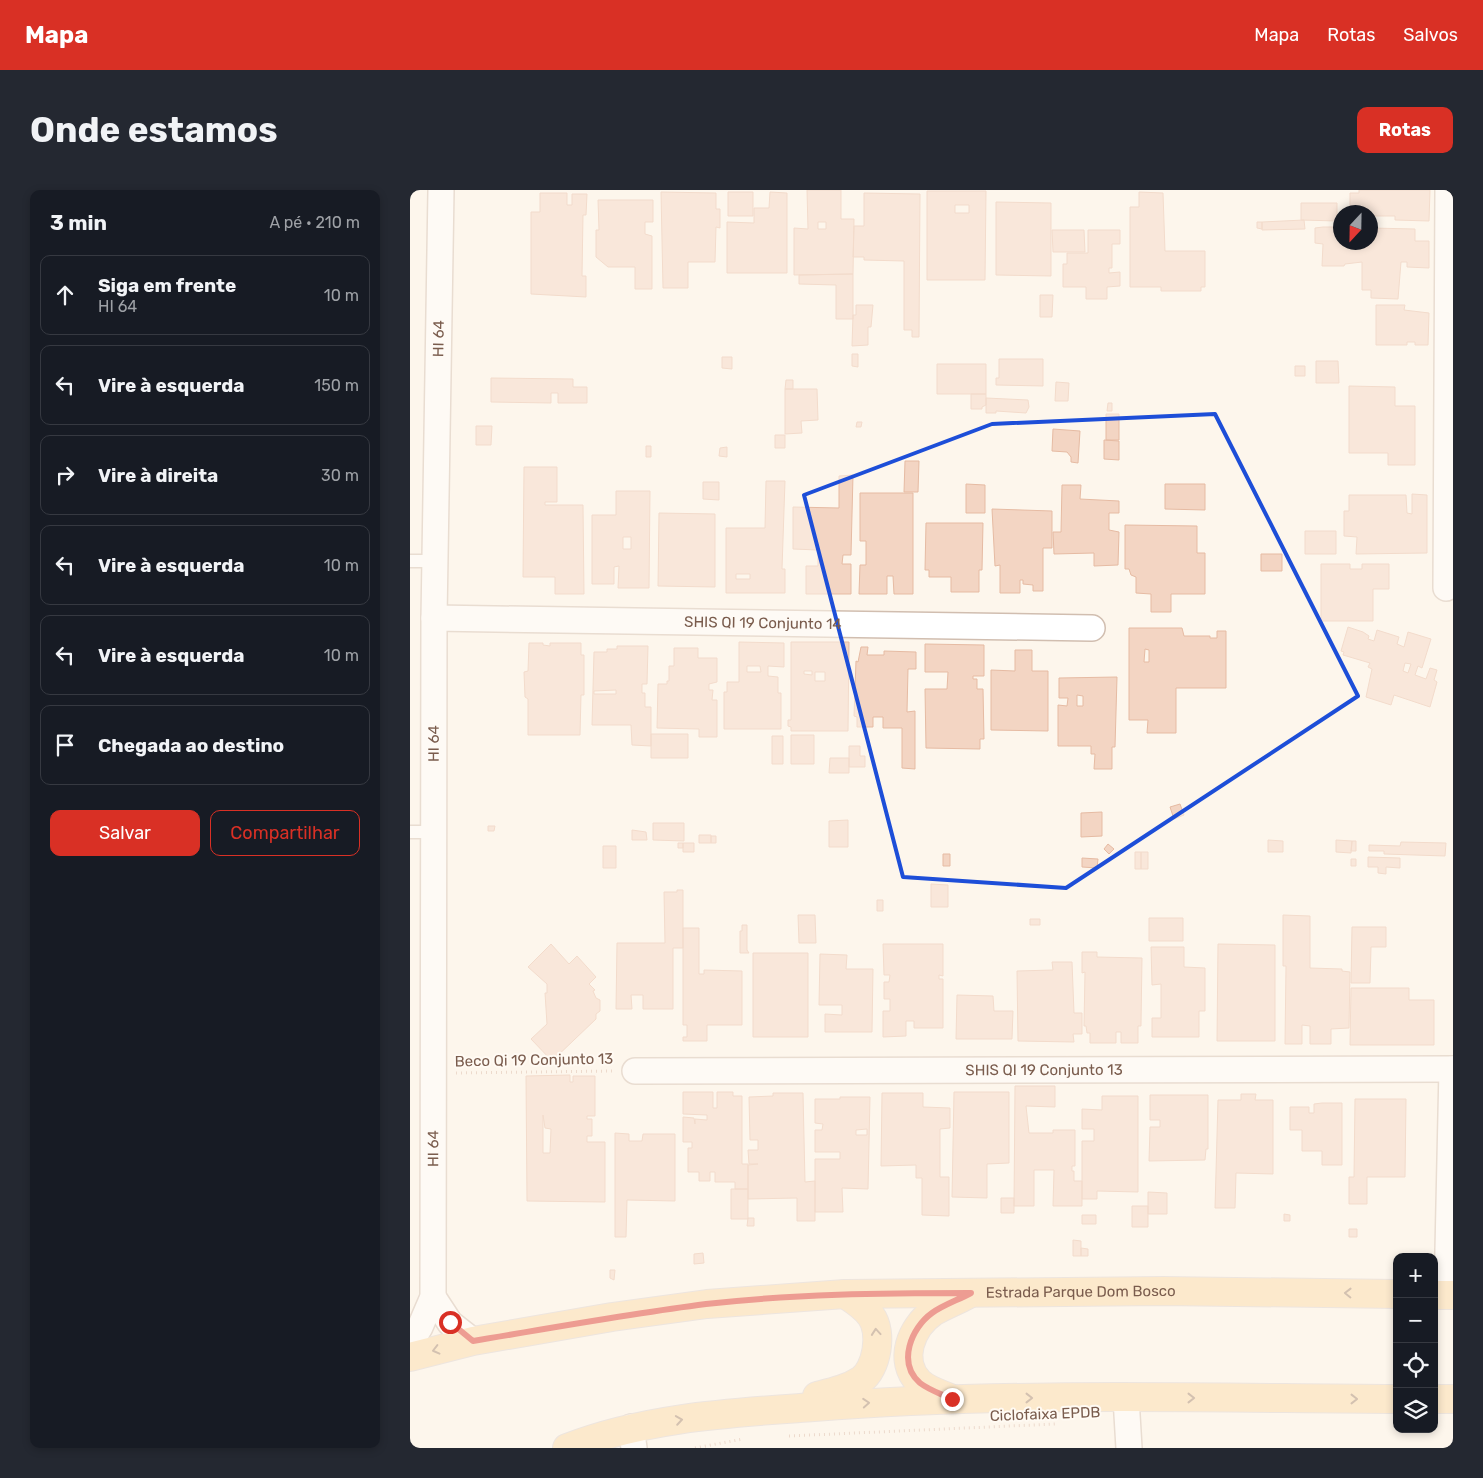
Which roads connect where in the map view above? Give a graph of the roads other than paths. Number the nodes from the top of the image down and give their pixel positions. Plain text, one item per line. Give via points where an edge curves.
1 (441, 190) edge
2 (1448, 190) edge
3 (410, 561) edge
4 (435, 561) junction
5 (1446, 588) dead end
6 (434, 618) junction
7 (1092, 628) dead end
8 (422, 832) edge
9 (1452, 1069) edge
10 (635, 1070) road end
11 (971, 1293) junction
12 (845, 1294) junction
13 (1393, 1294) edge
14 (1445, 1295) edge
15 (433, 1297) junction
16 (473, 1341) junction
17 (410, 1344) edge
18 (410, 1357) edge
19 (1126, 1398) junction
20 (952, 1399) junction
21 (1393, 1399) edge
22 (1438, 1399) edge
23 (1453, 1399) edge
24 (765, 1411) junction
25 (632, 1438) edge
26 (567, 1448) edge
27 (1129, 1448) edge

1 - 4 street, HI 64
2 - 5 street
3 - 4 lane
4 - 6 street, HI 64
6 - 7 street, SHIS QI 19 Conjunto 14
6 - 8 street, HI 64
8 - 15 street, HI 64 via 434,1073
9 - 10 street, SHIS QI 19 Conjunto 13
9 - 14 street
11 - 12 main road, Estrada Parque Dom Bosco
13 -> 11 main road, Estrada Parque Dom Bosco
11 - 20 main road via 932,1312 918,1326 908,1347 910,1368 919,1382
12 - 16 main road, Estrada Parque Dom Bosco via 707,1304
24 -> 12 main road via 839,1391 863,1379 870,1369 877,1325 865,1309
15 - 16 street via 450,1322
15 - 17 street, HI 64
16 -> 18 main road, Estrada Parque Dom Bosco
20 -> 19 main road
19 -> 21 main road
19 - 27 street
24 -> 20 main road
22 - 23 main road
25 -> 24 main road via 706,1415
25 - 26 main road

